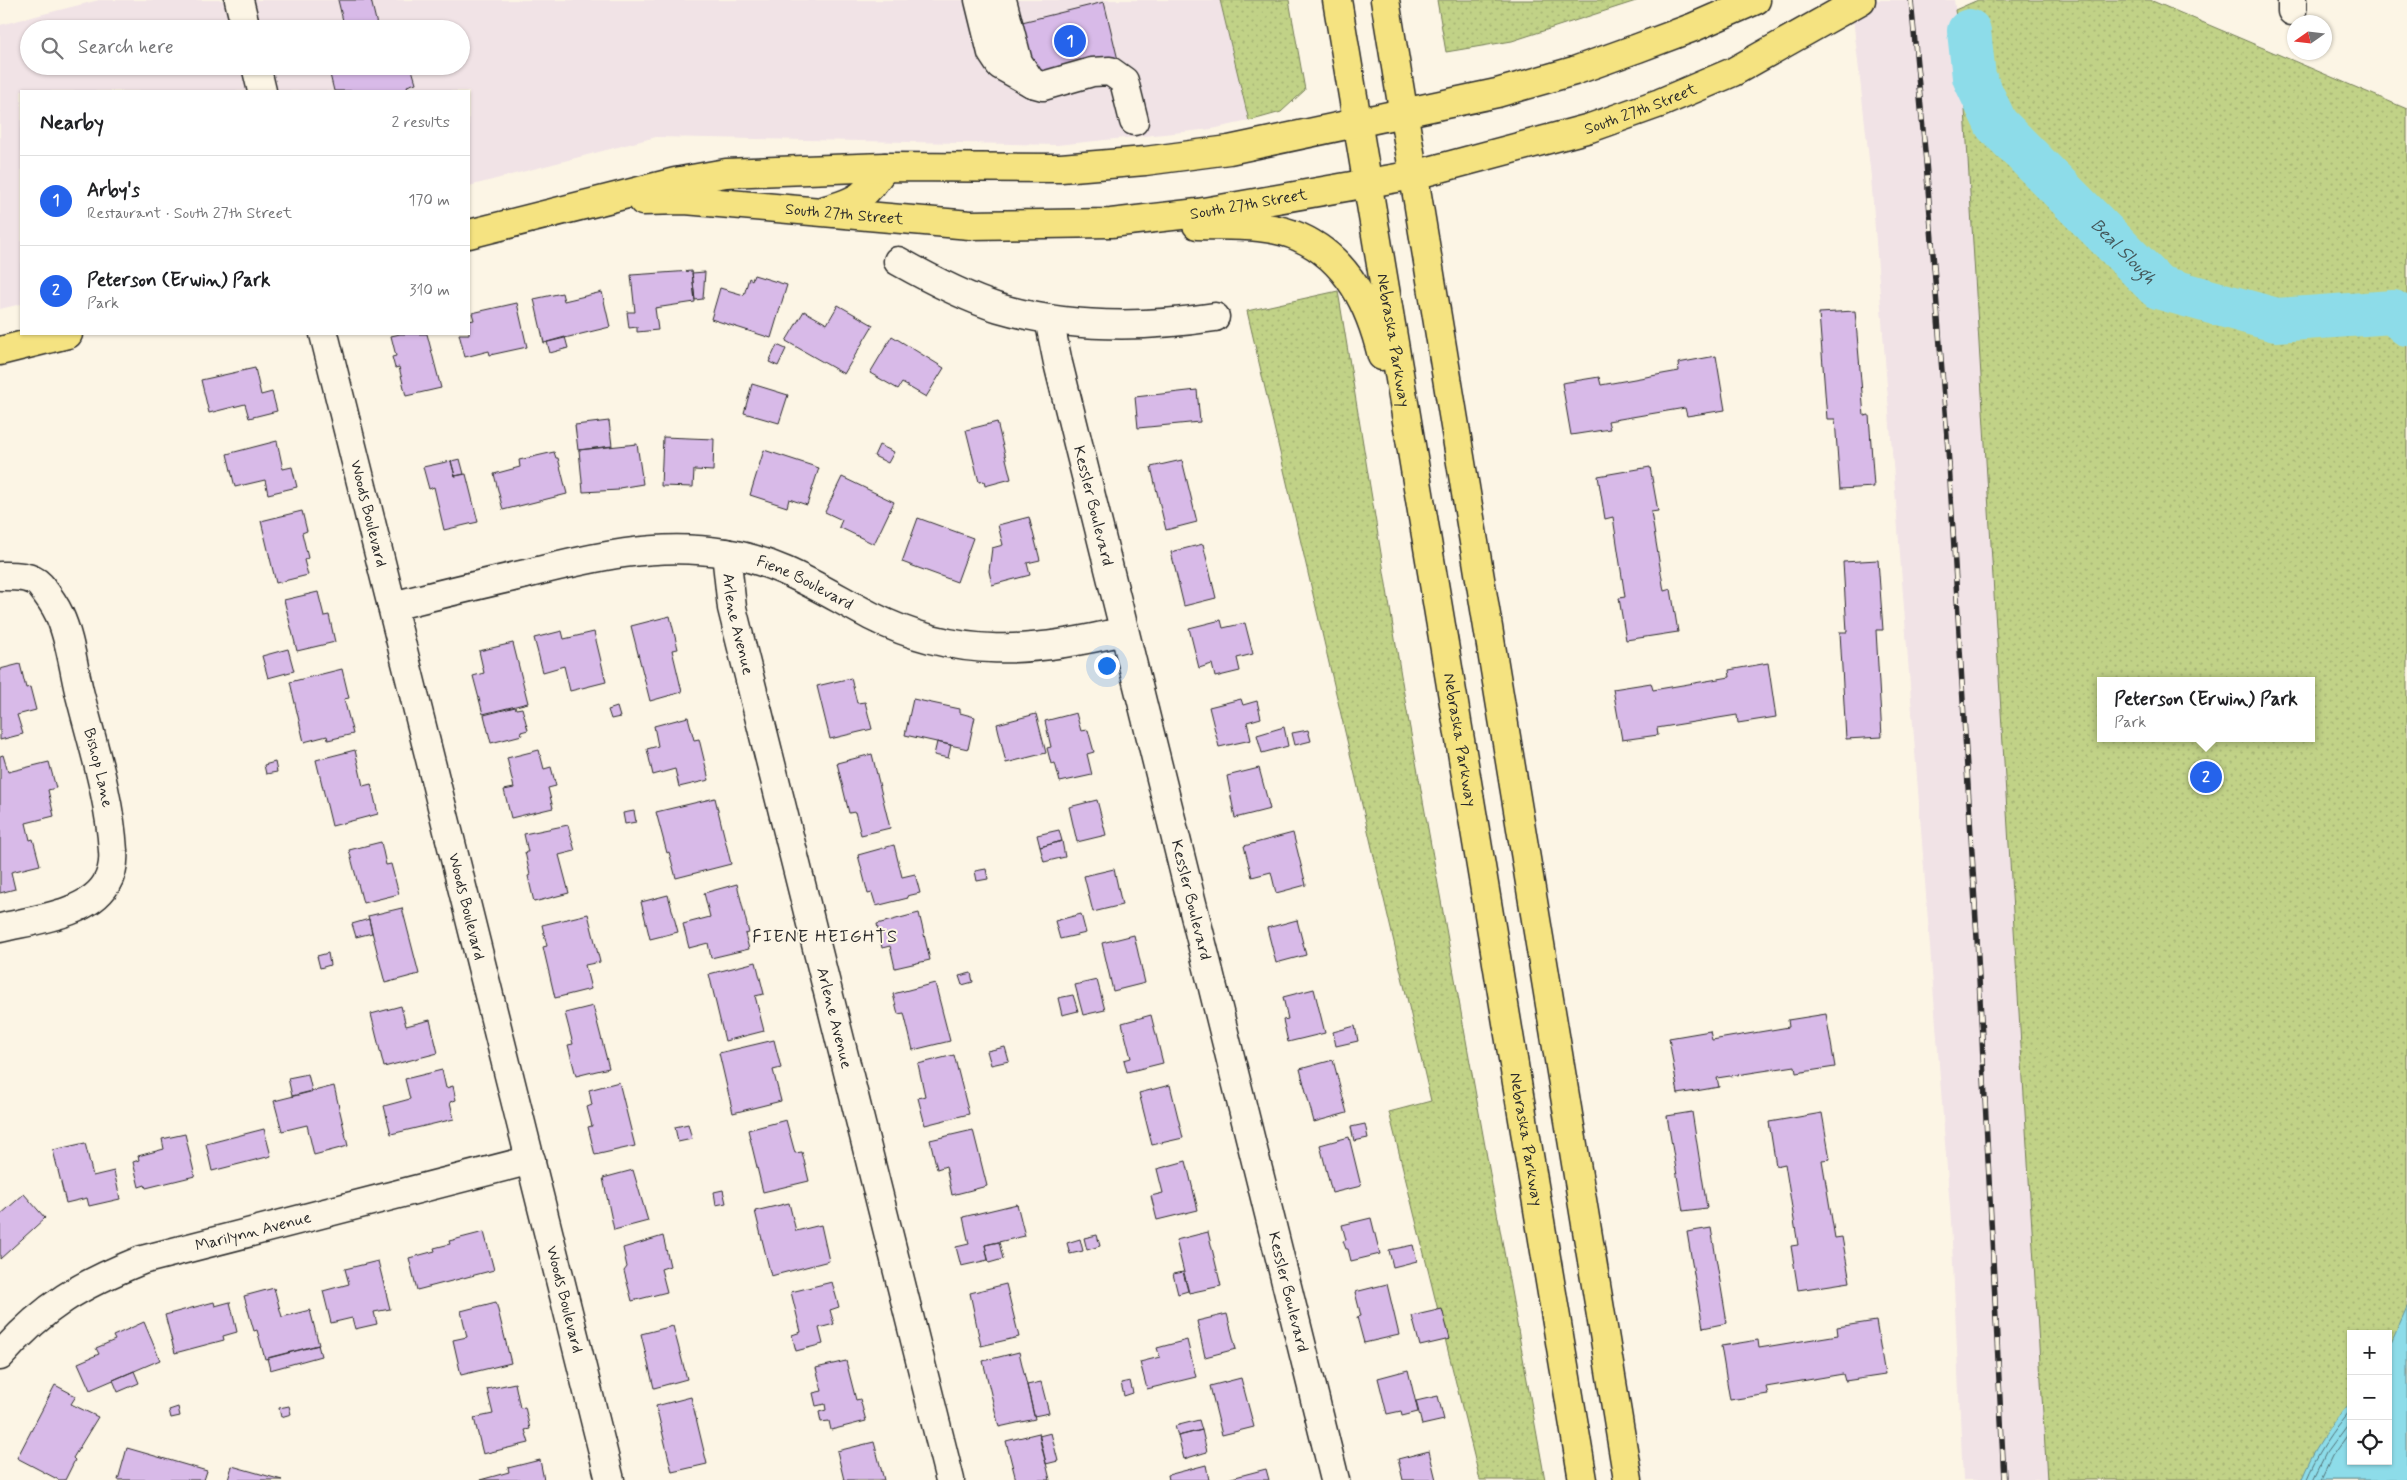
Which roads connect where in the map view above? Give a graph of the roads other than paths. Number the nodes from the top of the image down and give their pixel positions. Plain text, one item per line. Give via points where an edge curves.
1 (239, 0) edge
2 (979, 0) edge
3 (1002, 0) edge
4 (1337, 0) edge
5 (1385, 0) edge
6 (1756, 0) edge
7 (1861, 0) edge
8 (244, 20) edge
9 (258, 75) edge
10 (1032, 83) junction
11 (262, 90) edge
12 (1403, 112) junction
13 (1134, 121) dead end
14 (1359, 122) junction
15 (885, 167) junction
16 (1414, 175) junction
17 (1368, 183) junction
18 (599, 202) junction
19 (817, 212) junction
20 (1133, 220) junction
21 (470, 234) edge
22 (898, 261) dead end
23 (1216, 317) dead end
24 (1050, 319) junction
25 (64, 335) edge
26 (324, 335) edge
27 (0, 351) edge
28 (726, 553) junction
29 (1433, 573) junction
30 (0, 576) edge
31 (392, 606) junction
32 (1124, 631) junction
33 (0, 928) edge
34 (531, 1160) junction
35 (0, 1356) edge
36 (610, 1480) edge
37 (950, 1480) edge
38 (1335, 1480) edge
39 (1583, 1480) edge
40 (1628, 1480) edge

1 - 8 street
2 - 10 street via 992,53 1000,65
3 - 10 street via 1018,62
4 - 14 main road, Nebraska Parkway
5 - 12 main road
6 - 12 main road, South 27th Street via 1694,27 1574,71 1497,93
7 - 16 main road, South 27th Street via 1733,72 1660,103 1590,128
9 - 11 street
10 - 13 street via 1043,86 1092,72 1110,71 1124,81
12 - 14 main road, South 27th Street
12 - 16 main road
14 - 15 main road, South 27th Street via 1229,150 1145,161 1038,168
14 - 17 main road, Nebraska Parkway
15 - 18 main road, South 27th Street via 726,173 675,182
15 - 19 main road via 865,194 846,204
16 - 17 main road, South 27th Street
16 - 40 main road
17 - 20 main road, South 27th Street via 1198,213
17 - 29 main road, Nebraska Parkway
18 - 19 main road, South 27th Street via 685,200
18 - 21 main road, South 27th Street
19 - 20 main road, South 27th Street via 970,225 1031,226
20 - 29 main road via 1279,231 1300,237 1335,260 1350,277 1364,300 1381,350
22 - 24 street via 978,300
23 - 24 street via 1138,326
24 - 32 street, Kessler Boulevard
25 - 27 main road
26 - 31 street, Woods Boulevard
28 - 31 street, Fiene Boulevard via 669,548 612,553
28 - 32 street, Fiene Boulevard via 766,562 791,572 873,617 955,644 987,649 1038,648
28 - 37 street, Arlene Avenue via 732,608
29 - 39 main road, Nebraska Parkway
30 - 33 street, Bishop Lane via 22,577 38,583 59,615 109,817 113,867 107,883 86,903 45,918
31 - 34 street, Woods Boulevard
32 - 38 street, Kessler Boulevard
34 - 35 street, Marilynn Avenue via 142,1260 100,1278 46,1310
34 - 36 street, Woods Boulevard

